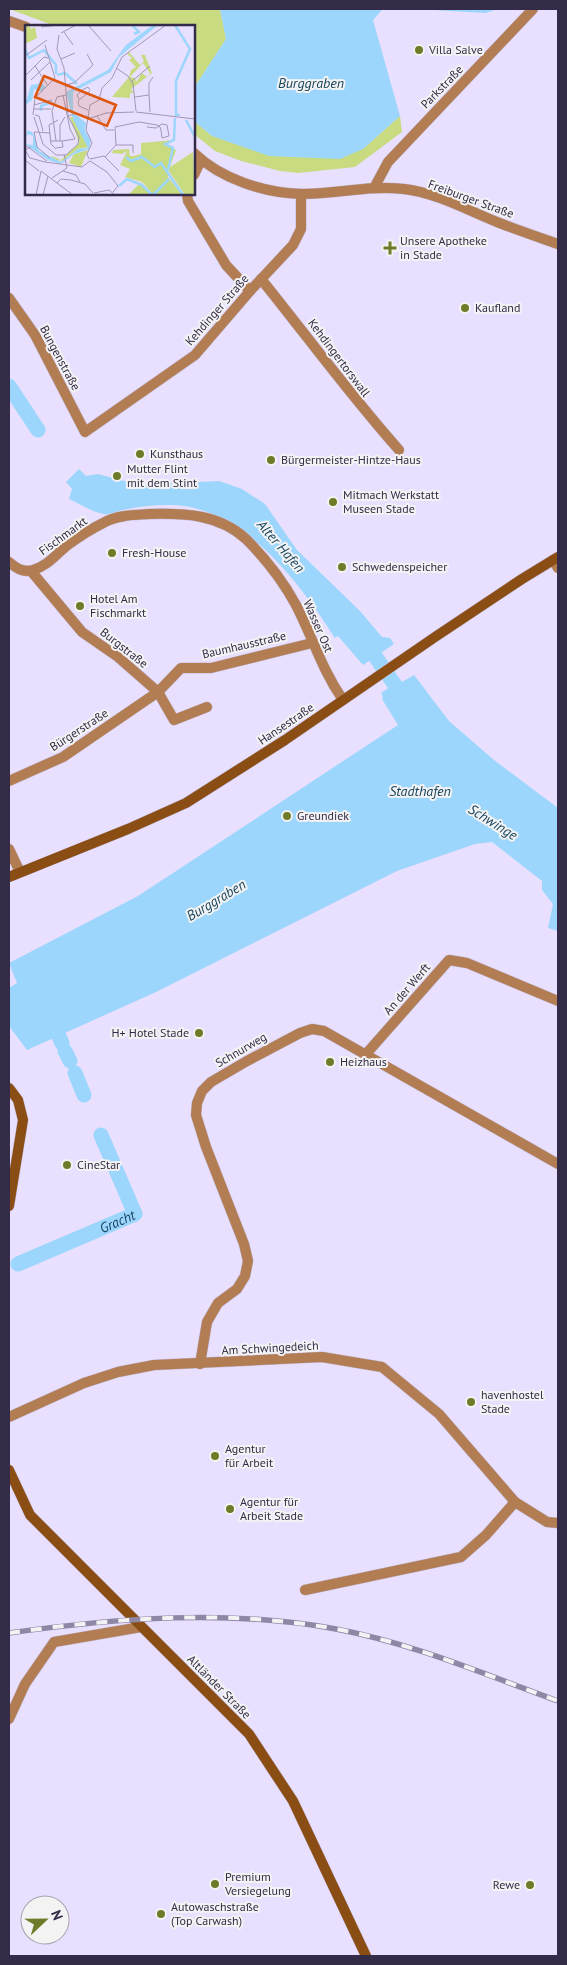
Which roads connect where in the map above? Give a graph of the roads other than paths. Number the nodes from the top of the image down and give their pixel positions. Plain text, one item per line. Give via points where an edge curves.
1 (534, 9) edge
2 (9, 21) edge
3 (25, 27) edge
4 (197, 157) edge
5 (374, 188) junction
6 (302, 194) junction
7 (187, 195) edge
8 (558, 244) edge
9 (262, 279) junction
10 (250, 291) junction
11 (9, 298) edge
12 (86, 432) joint
13 (399, 450) dead end
14 (105, 522) joint
15 (9, 562) edge
16 (556, 562) edge
17 (31, 571) junction
18 (312, 643) junction
19 (181, 668) joint
20 (158, 692) junction
21 (343, 700) junction
22 (207, 707) dead end
23 (9, 781) edge
24 (9, 849) edge
25 (20, 872) junction
26 (9, 877) edge
27 (558, 1001) edge
28 (366, 1054) junction
29 (9, 1088) edge
30 (558, 1164) edge
31 (9, 1206) edge
32 (200, 1364) junction
33 (9, 1417) edge
34 (9, 1470) edge
35 (514, 1502) junction
36 (558, 1523) edge
37 (305, 1590) dead end
38 (141, 1627) junction
39 (9, 1719) edge
40 (366, 1956) edge

1 - 5 street, Parkstraße via 388,162
2 - 3 street
4 - 6 street, Freiburger Straße via 246,184
5 - 6 street, Freiburger Straße
5 - 8 street, Freiburger Straße via 405,189 431,196
6 - 9 street, Kehdinger Straße via 301,229 293,245
7 - 10 street via 226,265
9 - 10 street, Kehdinger Straße
9 - 13 street, Kehdingertorswall via 358,404
10 - 12 street, Kehdinger Straße via 195,355
11 - 12 street, Bungenstraße via 35,335
14 - 17 street, Fischmarkt via 70,544 45,565
14 - 18 street, Wasser Ost via 118,517 177,513 205,517 230,526 246,539 278,576
15 - 17 street, Fischmarkt via 20,570
16 - 21 main road, Hansestraße
17 - 20 street, Burgstraße via 82,632 118,657
18 - 19 street, Baumhausstraße via 211,668
18 - 21 street, Wasser Ost via 327,677
19 - 20 street, Bürgerstraße
20 - 22 street, Burgstraße via 174,720
20 - 23 street, Bürgerstraße via 63,757
21 - 25 main road, Hansestraße via 186,803
24 - 25 street
25 - 26 main road, Hansestraße
27 - 28 street, An der Werft via 467,963 449,960
28 - 30 street, Schnurweg
28 - 32 street, Schnurweg via 324,1031 312,1029 247,1061 202,1091 196,1104 196,1115 248,1261 245,1276 237,1289 218,1303 207,1322
29 - 31 main road via 22,1110 22,1136
32 - 33 street, Am Schwingedeich via 154,1365 118,1372
32 - 35 street, Am Schwingedeich via 322,1356 382,1367 438,1414
34 - 38 main road, Altländer Straße via 30,1515
35 - 36 street, Am Schwingedeich via 547,1522
35 - 37 street via 486,1535 461,1557
38 - 39 street via 54,1642 25,1684
38 - 40 main road, Altländer Straße via 249,1734 293,1801

